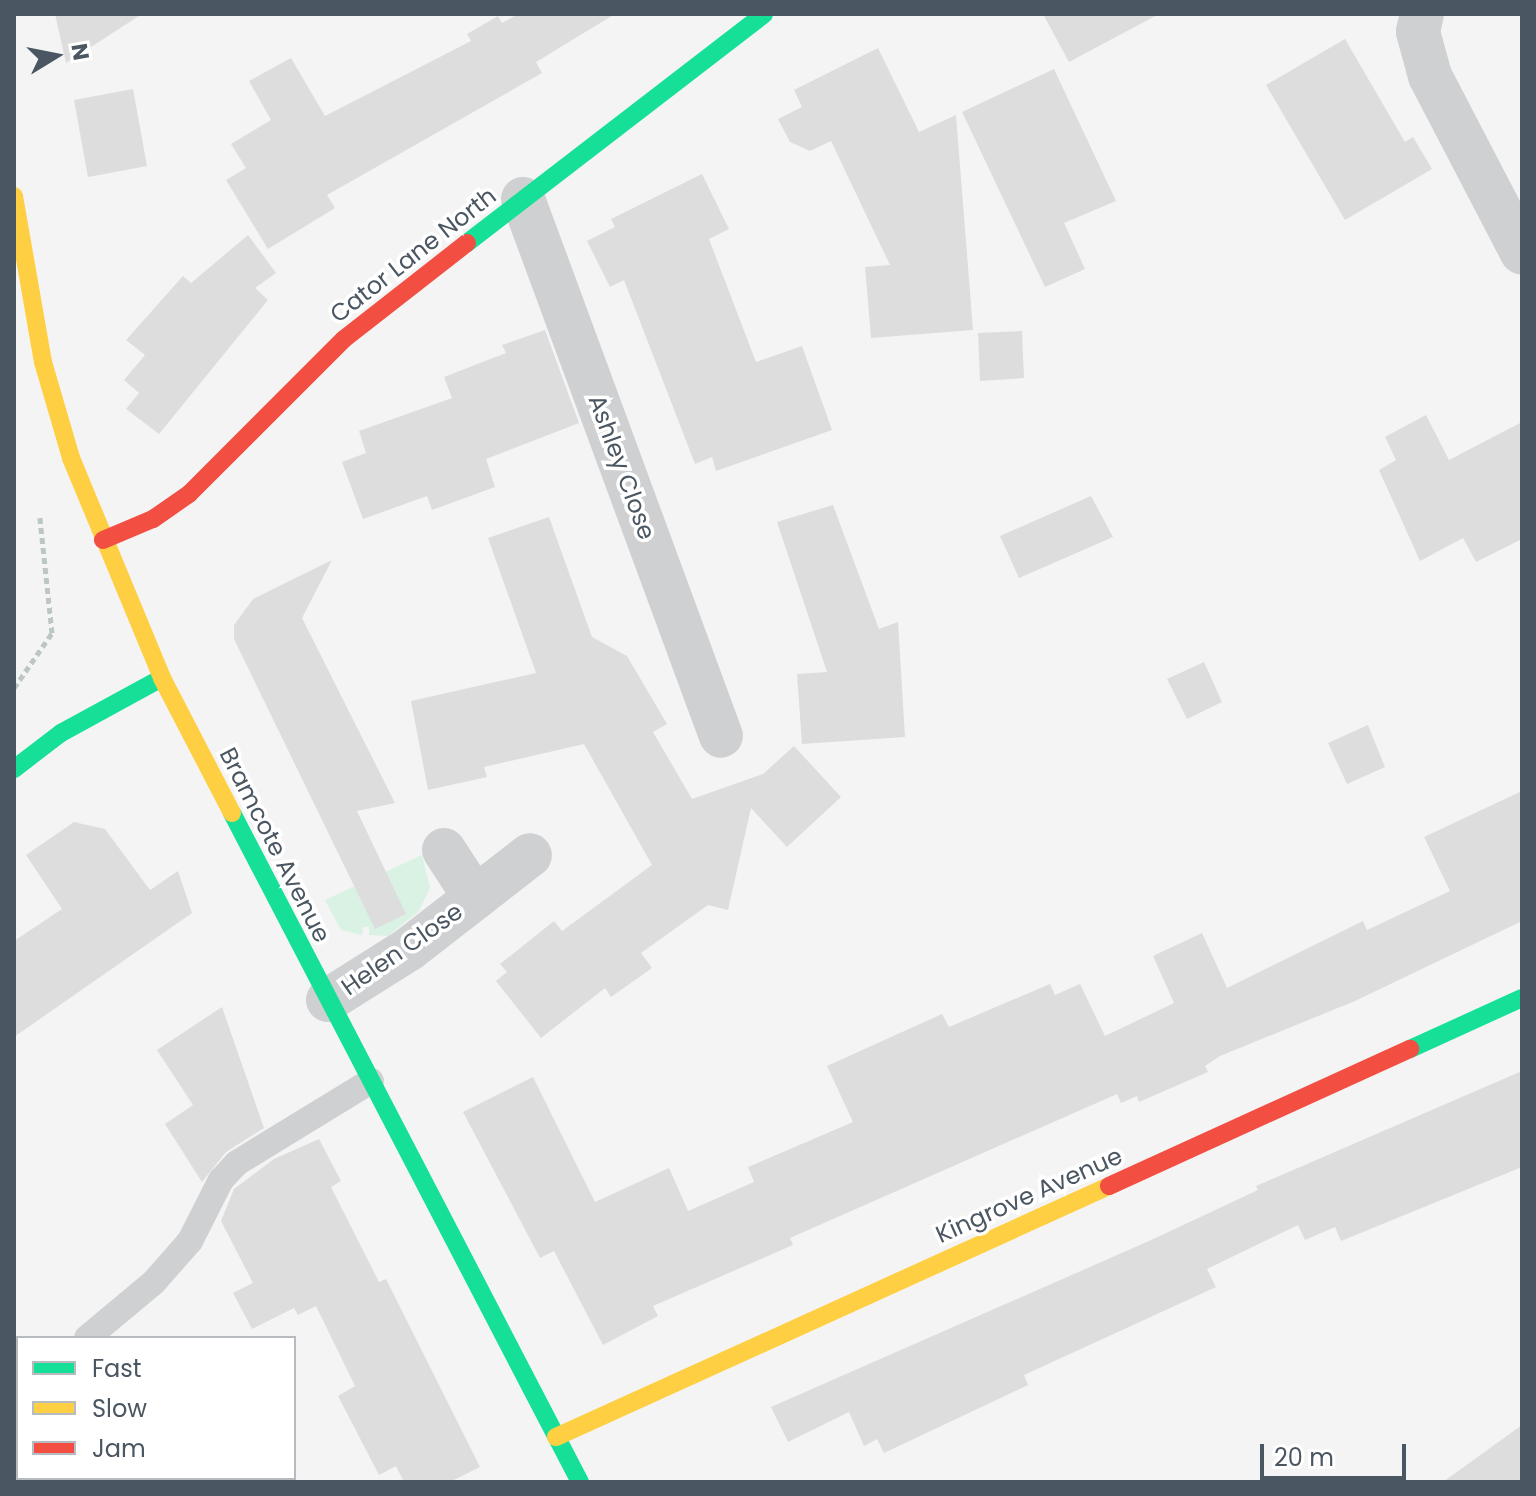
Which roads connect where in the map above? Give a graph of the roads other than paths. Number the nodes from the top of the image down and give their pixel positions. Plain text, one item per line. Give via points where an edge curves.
1 (764, 14) edge
2 (1422, 14) edge
3 (14, 196) edge
4 (523, 199) junction
5 (1522, 253) edge
6 (103, 540) junction
7 (162, 678) junction
8 (721, 736) dead end
9 (14, 769) edge
10 (444, 850) dead end
11 (530, 855) dead end
12 (475, 898) junction
13 (1522, 998) edge
14 (328, 1000) junction
15 (371, 1081) junction
16 (89, 1336) edge
17 (556, 1437) junction
18 (580, 1482) edge

1 - 4 street, Cator Lane North
2 - 5 street via 1418,32 1430,76
3 - 6 street, Bramcote Avenue via 43,362
4 - 6 street, Cator Lane North via 344,339 189,494 153,519
4 - 8 street, Ashley Close
6 - 7 street, Bramcote Avenue
7 - 9 street via 61,733
7 - 14 street, Bramcote Avenue
10 - 12 street, Helen Close
11 - 12 street, Helen Close
12 - 14 street, Helen Close via 409,949
13 - 17 street, Kingrove Avenue
14 - 15 street, Bramcote Avenue
15 - 16 lane via 237,1163 221,1180 190,1241 154,1282
15 - 17 street, Bramcote Avenue
17 - 18 street, Bramcote Avenue

